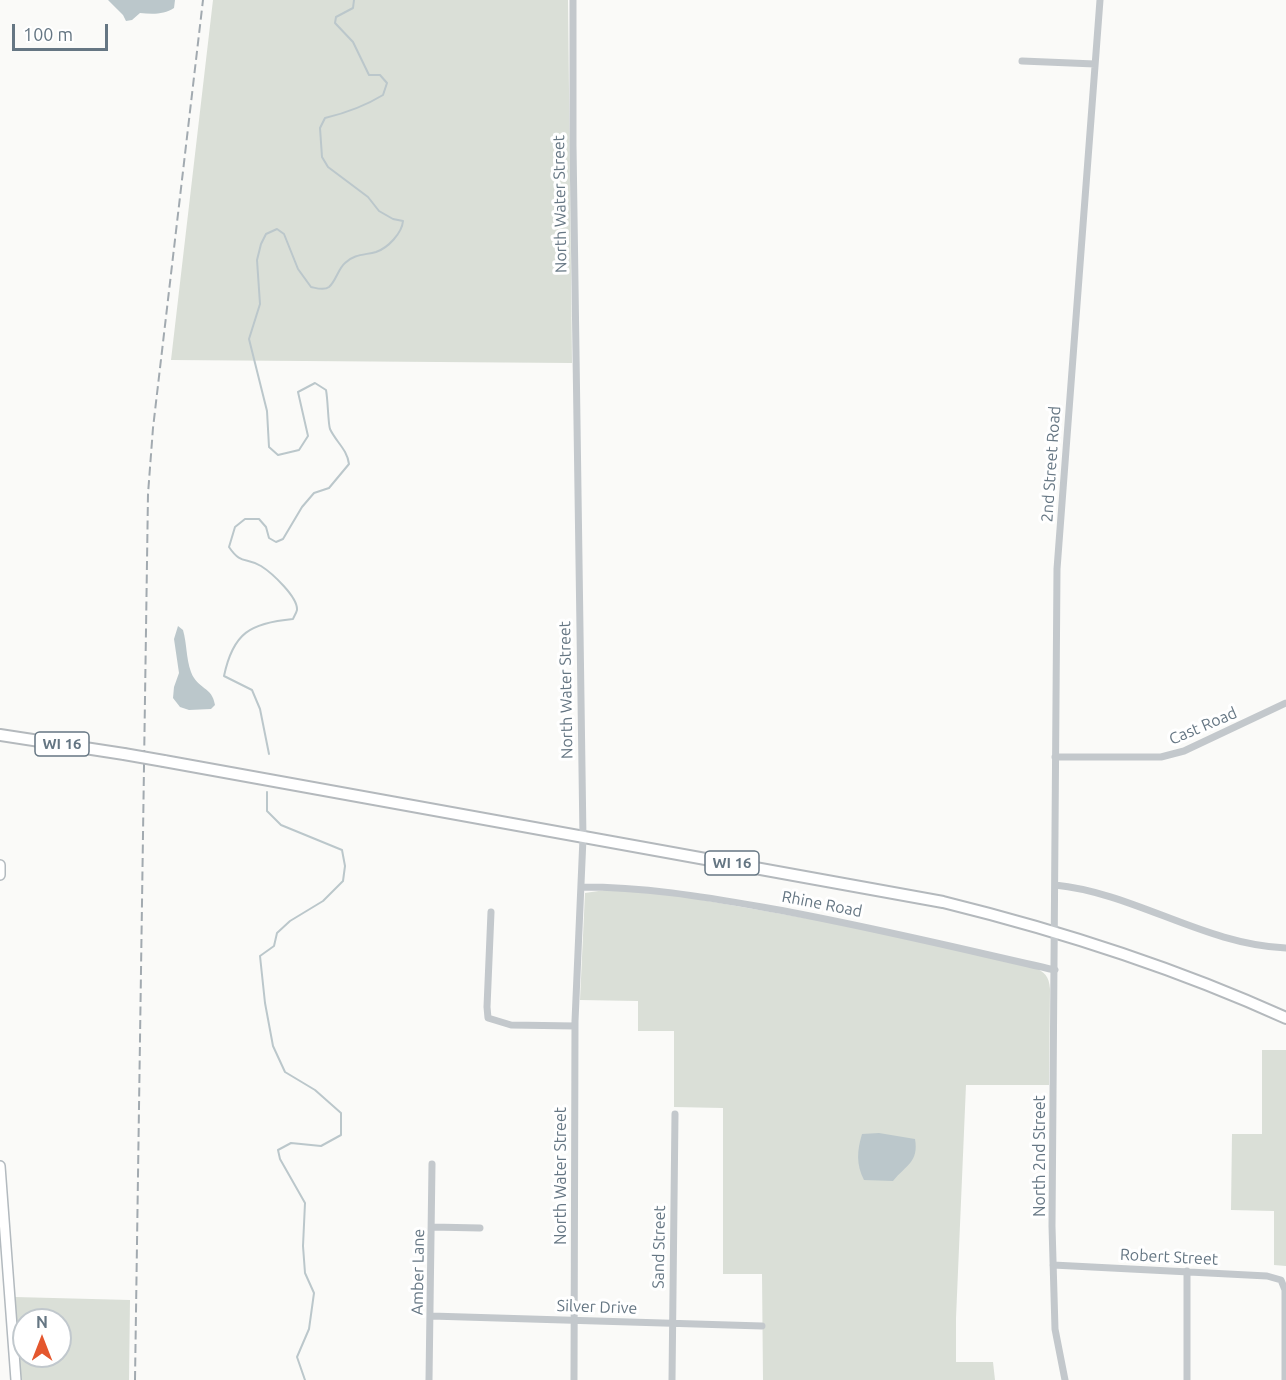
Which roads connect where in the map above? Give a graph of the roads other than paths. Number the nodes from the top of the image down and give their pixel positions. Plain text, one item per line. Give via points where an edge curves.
1 (573, 0) edge
2 (1100, 0) edge
3 (1022, 61) dead end
4 (1095, 64) junction
5 (1286, 703) edge
6 (0, 735) edge
7 (1055, 757) junction
8 (583, 837) junction
9 (0, 865) edge
10 (0, 875) edge
11 (1055, 885) junction
12 (581, 887) junction
13 (491, 912) dead end
14 (1054, 931) junction
15 (1286, 948) edge
16 (1054, 970) junction
17 (1286, 1018) edge
18 (575, 1026) junction
19 (675, 1114) dead end
20 (432, 1164) dead end
21 (0, 1166) edge
22 (432, 1227) junction
23 (480, 1228) dead end
24 (1053, 1265) junction
25 (1187, 1271) junction
26 (431, 1316) junction
27 (574, 1320) junction
28 (671, 1323) junction
29 (762, 1326) dead end
30 (16, 1380) edge
31 (429, 1380) edge
32 (574, 1380) edge
33 (672, 1380) edge
34 (1065, 1380) edge
35 (1187, 1380) edge
36 (1285, 1380) edge

1 - 8 street, North Water Street
2 - 4 street, 2nd Street Road
3 - 4 street
4 - 7 street, 2nd Street Road via 1057,569
5 - 7 street, Cast Road via 1184,751 1161,757
6 - 8 highway, WI 16, bridge
7 - 11 street, 2nd Street Road
8 - 12 street, North Water Street
8 - 14 highway, WI 16 via 899,893
9 - 10 main road
11 - 14 street, 2nd Street Road
11 - 15 street via 1086,890 1243,943
12 - 16 street, Rhine Road via 655,890 808,915
12 - 18 street, North Water Street
13 - 18 street via 489,1018 511,1024
14 - 16 street, North 2nd Street
14 - 17 highway, WI 16 via 1166,968
16 - 24 street, North 2nd Street
18 - 27 street, North Water Street
19 - 28 street, Sand Street
20 - 22 street, Amber Lane
21 - 30 main road
22 - 23 street
22 - 26 street, Amber Lane
24 - 25 street, Robert Street
24 - 34 street, North 2nd Street via 1055,1329
25 - 35 street
25 - 36 street, Robert Street via 1267,1276 1283,1282
26 - 27 street, Silver Drive
26 - 31 street, Amber Lane
27 - 28 street, Silver Drive
27 - 32 street, North Water Street
28 - 29 street, Silver Drive
28 - 33 street, Sand Street

